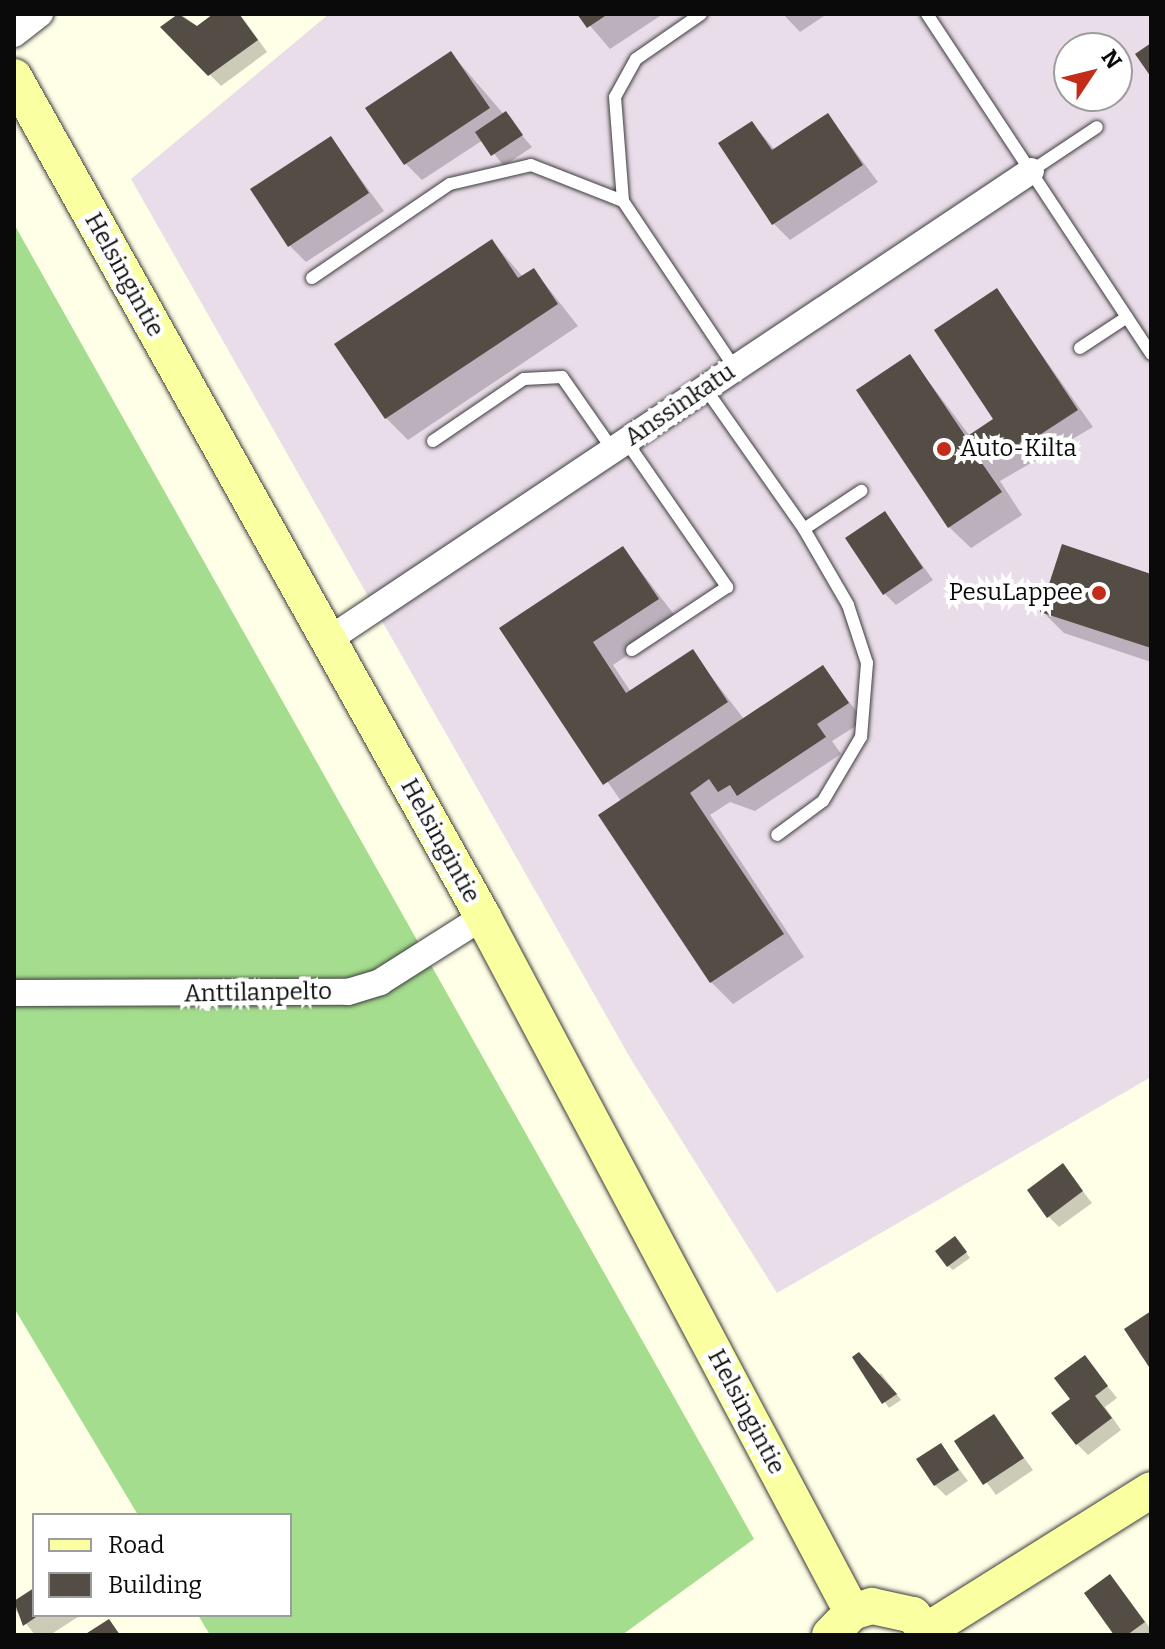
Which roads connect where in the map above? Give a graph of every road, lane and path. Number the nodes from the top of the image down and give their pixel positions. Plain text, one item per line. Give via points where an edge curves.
1 (40, 14) edge
2 (701, 14) edge
3 (927, 14) edge
4 (14, 34) edge
5 (14, 77) edge
6 (1097, 127) dead end
7 (1031, 171) junction
8 (623, 201) junction
9 (312, 278) dead end
10 (1127, 317) junction
11 (1080, 348) dead end
12 (1151, 354) edge
13 (735, 368) junction
14 (705, 388) junction
15 (433, 441) dead end
16 (620, 446) junction
17 (861, 491) dead end
18 (804, 529) junction
19 (328, 640) junction
20 (632, 650) dead end
21 (777, 835) dead end
22 (483, 917) junction
23 (14, 993) edge
24 (1151, 1490) edge
25 (841, 1624) edge
26 (928, 1633) edge

1 - 4 street
2 - 8 lane via 636,59 615,97
3 - 7 lane
5 - 19 main road, Helsingintie
6 - 7 lane
7 - 10 lane
7 - 13 street, Anssinkatu
8 - 9 lane via 531,165 450,184
8 - 13 lane
10 - 11 lane
10 - 12 lane
13 - 14 street, Anssinkatu
14 - 16 street, Anssinkatu
14 - 18 lane
15 - 16 lane via 524,379 562,377
16 - 19 street, Anssinkatu
16 - 20 lane via 727,587
17 - 18 lane
18 - 21 lane via 848,605 867,663 862,722 823,801
19 - 22 main road, Helsingintie
22 - 23 street, Anttilanpelto via 380,982 348,992
22 - 25 main road, Helsingintie
24 - 26 main road
25 - 26 main road via 893,1607

